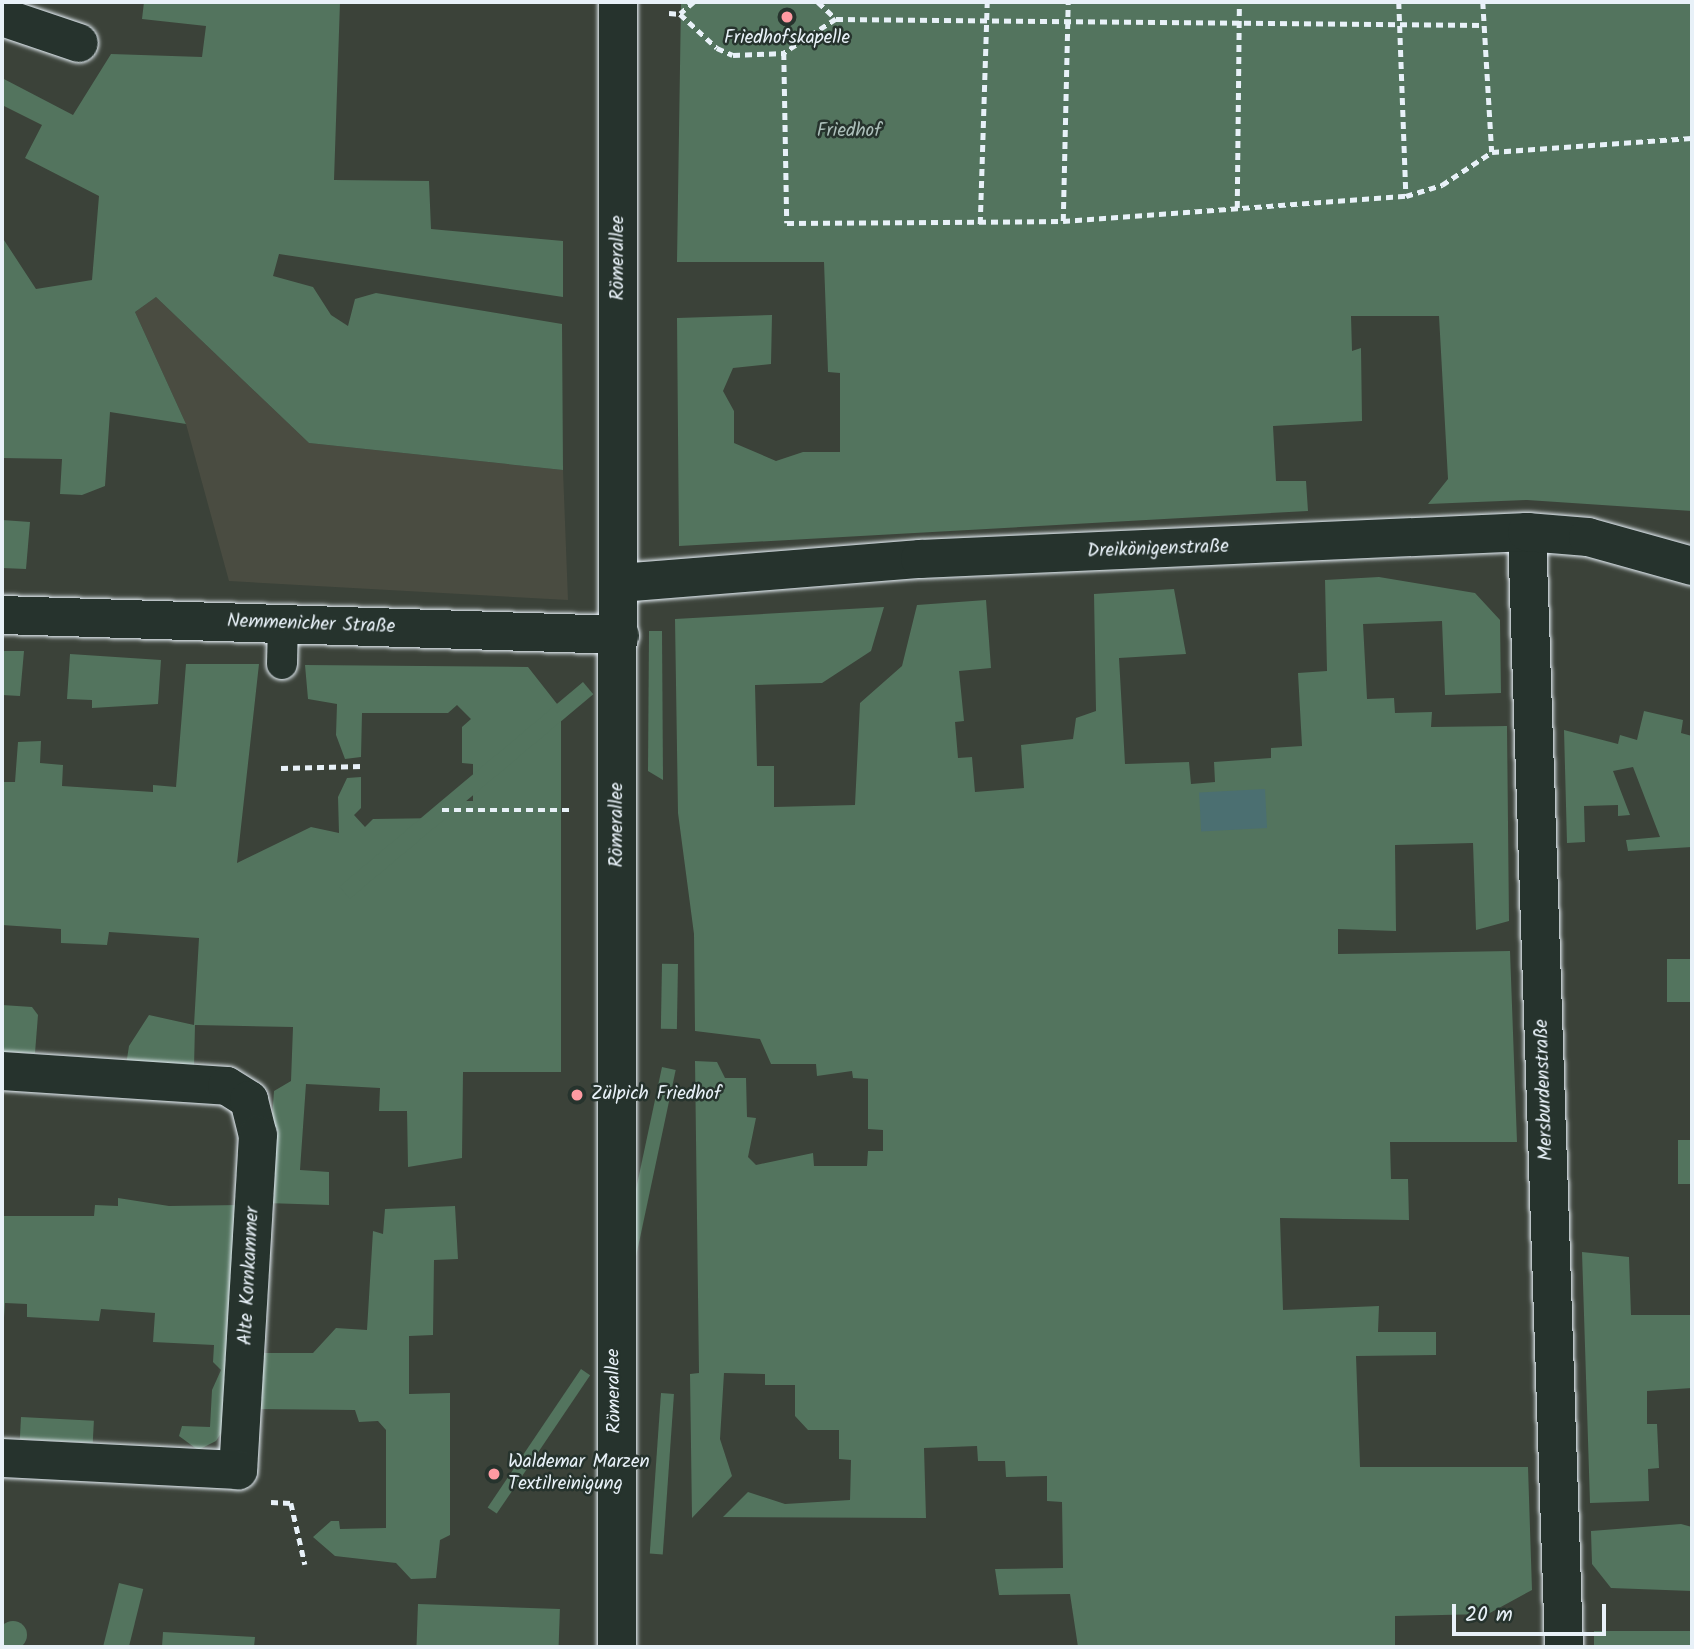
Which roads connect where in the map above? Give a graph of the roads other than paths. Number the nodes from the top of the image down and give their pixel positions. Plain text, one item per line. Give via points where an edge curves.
1 (618, 2) edge
2 (2, 17) edge
3 (79, 43) dead end
4 (1527, 532) junction
5 (1688, 562) edge
6 (620, 583) junction
7 (2, 615) edge
8 (282, 625) junction
9 (620, 635) junction
10 (282, 664) dead end
11 (2, 1071) edge
12 (2, 1458) edge
13 (617, 1647) edge
14 (1564, 1647) edge

1 - 6 street, Römerallee
2 - 3 street
4 - 5 street, Dreikönigenstraße via 1588,537
4 - 6 street, Dreikönigenstraße via 920,559
4 - 14 street, Mersburdenstraße
6 - 9 street, Römerallee
7 - 8 street, Nemmenicher Straße
8 - 9 street, Nemmenicher Straße
8 - 10 lane
9 - 13 street, Römerallee
11 - 12 street, Alte Kornkammer via 226,1086 254,1108 238,1470

